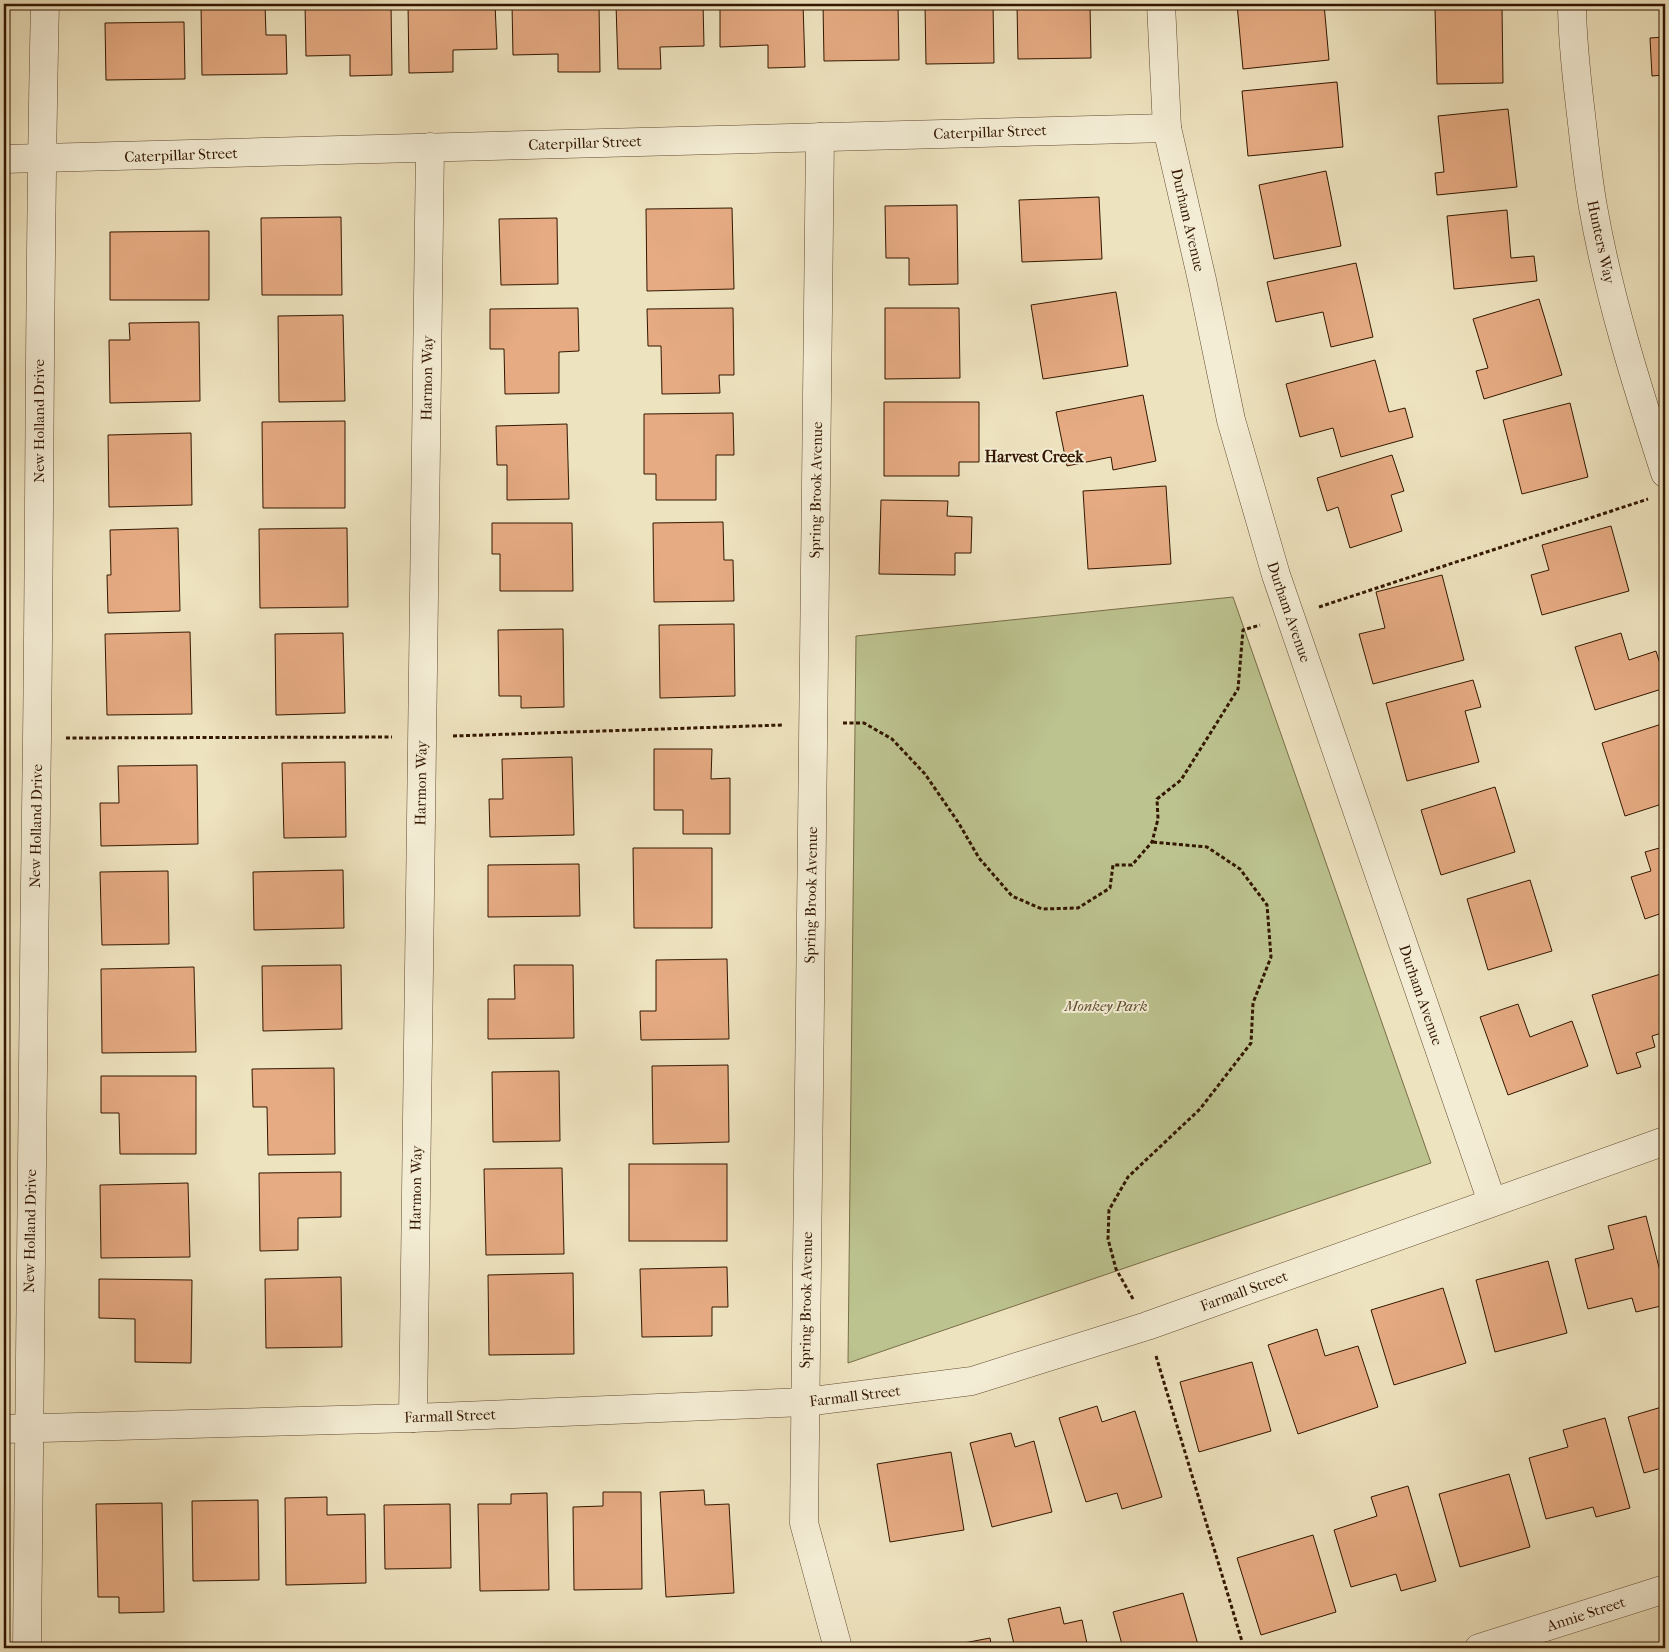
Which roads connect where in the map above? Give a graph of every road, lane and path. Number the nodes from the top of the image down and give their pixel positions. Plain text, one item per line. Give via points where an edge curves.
1 (46, 4) edge
2 (1162, 4) edge
3 (1572, 4) edge
4 (1167, 128) junction
5 (820, 137) junction
6 (430, 148) junction
7 (42, 158) junction
8 (4, 159) edge
9 (1661, 485) edge
10 (1290, 616) junction
11 (814, 724) junction
12 (421, 737) junction
13 (37, 738) junction
14 (1152, 842) junction
15 (1665, 1141) edge
16 (1492, 1202) junction
17 (1147, 1326) junction
18 (804, 1402) junction
19 (413, 1418) junction
20 (16, 1428) edge
21 (1665, 1589) edge
22 (27, 1648) edge
23 (838, 1648) edge
24 (1244, 1648) edge
25 (1479, 1648) edge

1 - 7 street, New Holland Drive
2 - 4 street, Durham Avenue
3 - 9 street, Hunters Way via 1572,32 1593,208
4 - 5 street, Caterpillar Street
4 - 10 street, Durham Avenue via 1231,420
5 - 6 street, Caterpillar Street
5 - 11 street, Spring Brook Avenue
6 - 7 street, Caterpillar Street
6 - 12 street, Harmon Way
7 - 8 street, Caterpillar Street
7 - 13 street, New Holland Drive
9 - 10 path
10 - 14 path via 1243,630 1238,689 1181,780 1157,799 1158,819
10 - 16 street, Durham Avenue
11 - 12 path
11 - 14 path via 864,723 892,739 925,774 978,858 1006,890 1012,896 1042,909 1078,908 1110,888 1113,865 1132,865
11 - 18 street, Spring Brook Avenue
12 - 13 path
12 - 19 street, Harmon Way
13 - 20 street, New Holland Drive
14 - 17 path via 1207,847 1240,870 1267,905 1271,957 1253,1003 1251,1043 1200,1109 1128,1177 1109,1210 1108,1239 1116,1269
15 - 16 street, Farmall Street
16 - 17 street, Farmall Street
17 - 18 street, Farmall Street via 972,1381
17 - 24 path
18 - 19 street, Farmall Street
18 - 23 street, Spring Brook Avenue via 804,1523
19 - 20 street, Farmall Street
20 - 22 street, New Holland Drive
21 - 25 street, Annie Street

